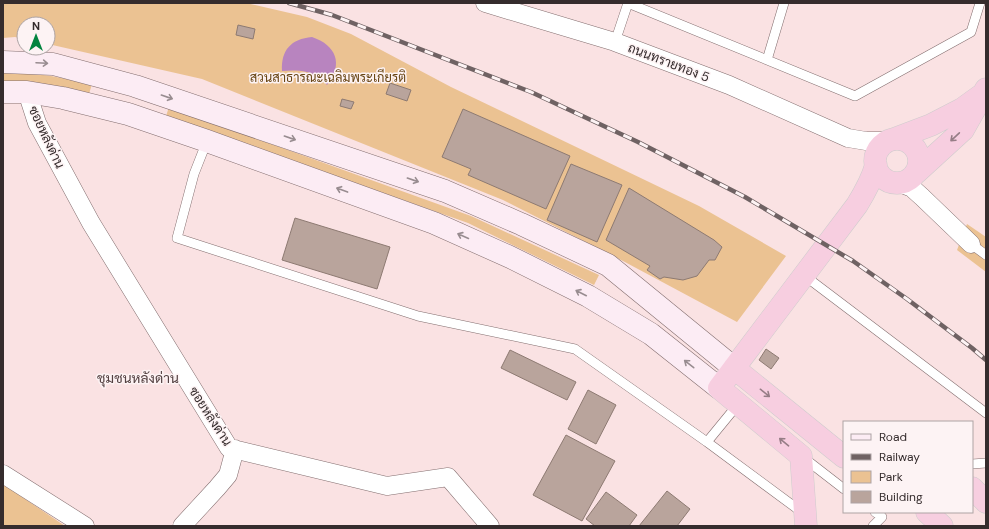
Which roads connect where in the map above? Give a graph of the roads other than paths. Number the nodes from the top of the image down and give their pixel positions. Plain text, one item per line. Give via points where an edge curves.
1 (485, 3) edge
2 (628, 3) edge
3 (784, 3) edge
4 (980, 3) edge
5 (614, 42) junction
6 (767, 60) junction
7 (3, 62) edge
8 (135, 86) junction
9 (985, 91) edge
10 (3, 92) edge
11 (27, 92) junction
12 (128, 114) junction
13 (848, 138) junction
14 (207, 140) junction
15 (891, 140) junction
16 (876, 165) junction
17 (906, 178) junction
18 (857, 205) junction
19 (971, 244) joint
20 (986, 255) edge
21 (620, 275) junction
22 (804, 276) junction
23 (602, 305) junction
24 (734, 368) junction
25 (719, 388) junction
26 (741, 402) junction
27 (986, 414) edge
28 (707, 442) junction
29 (234, 449) junction
30 (801, 456) junction
31 (843, 456) edge
32 (986, 463) edge
33 (973, 464) edge
34 (973, 473) edge
35 (3, 474) edge
36 (986, 481) edge
37 (843, 488) edge
38 (973, 489) edge
39 (986, 502) edge
40 (876, 513) edge
41 (929, 513) edge
42 (946, 513) edge
43 (806, 520) edge
44 (84, 526) edge
45 (182, 526) edge
46 (490, 526) edge
47 (873, 526) edge
48 (942, 526) edge
49 (959, 526) edge

1 - 5 street, ถนนทรายทอง 5
2 - 5 lane
2 - 6 lane
3 - 6 lane
4 - 6 lane via 971,32 855,96
5 - 13 street, ถนนทรายทอง 5 via 729,85
7 -> 8 main road via 53,64
8 - 12 main road
8 -> 21 main road via 445,191 608,265
9 - 15 highway, ถนนทรายทอง 5 via 962,109
9 -> 17 highway, ถนนทรายทอง 5 via 963,130
10 - 11 main road
11 - 12 main road
11 - 29 street, ซอยหลังด่าน via 38,124 91,223 229,448
12 - 14 main road
13 - 15 street, ถนนทรายทอง 5 via 866,141
13 - 16 street, ถนนทรายทอง 5
23 -> 14 main road via 510,257 434,223
14 - 28 lane via 194,174 177,238 418,316 575,349
15 - 16 highway via 877,151
15 - 17 highway via 908,141 918,152 919,166
16 - 17 highway via 883,178 890,181
16 - 18 highway, ถนนทรายทอง 5 via 866,191
17 - 18 highway, ถนนทรายทอง 5 via 882,187
17 - 19 street via 917,182 922,197
18 - 22 highway, ถนนทรายทอง 5
19 - 20 lane
21 - 23 main road
21 - 24 main road
22 - 24 highway, ถนนทรายทอง 5
22 - 27 lane
25 -> 23 main road via 651,334
24 - 25 highway, ถนนทรายทอง 5
24 -> 31 highway
25 - 26 highway
26 - 28 lane
30 -> 26 highway
28 - 43 lane
29 - 45 street via 228,475
29 - 46 street, ซอยหลังด่าน via 387,486 448,477
30 - 37 lane
30 - 43 highway
32 - 33 lane
34 - 36 highway
35 - 44 street
38 - 39 highway
40 - 47 lane via 882,517
41 - 48 highway
42 - 49 highway

